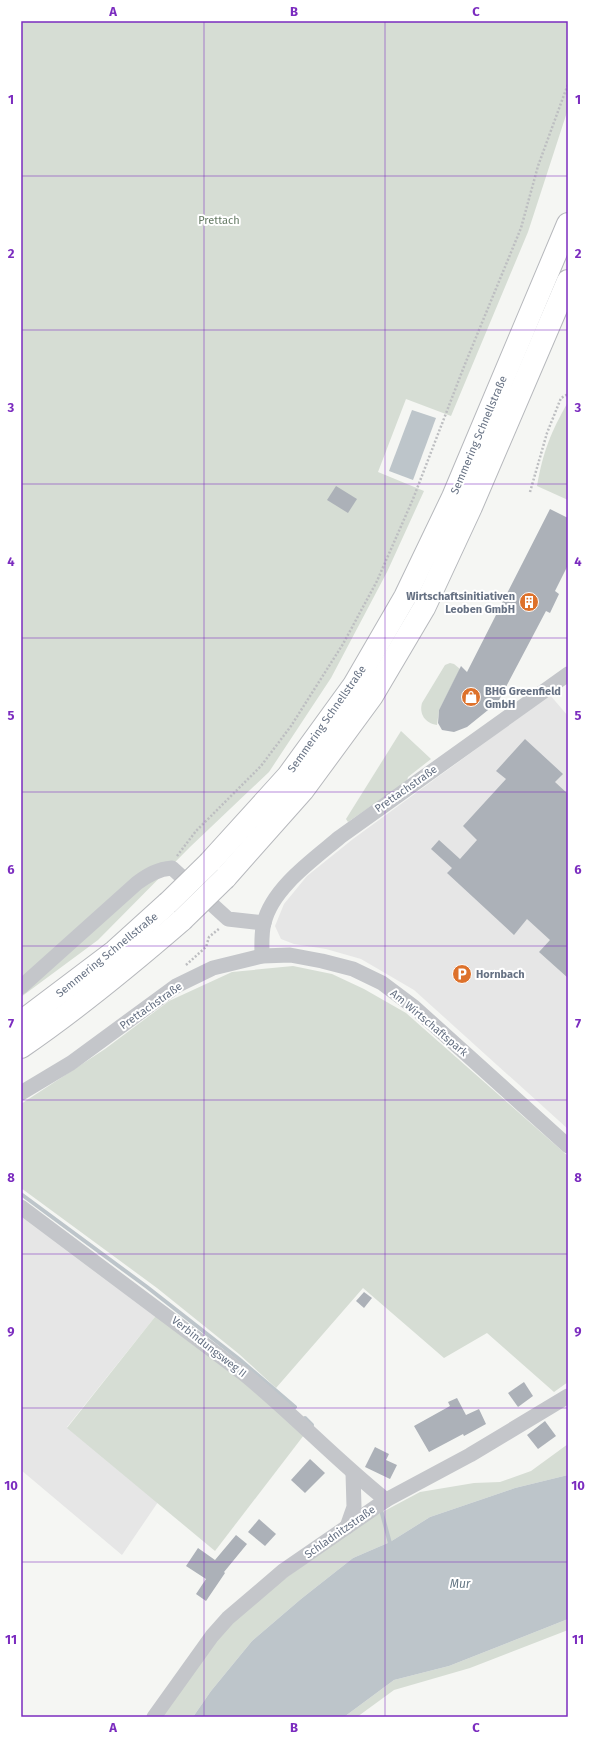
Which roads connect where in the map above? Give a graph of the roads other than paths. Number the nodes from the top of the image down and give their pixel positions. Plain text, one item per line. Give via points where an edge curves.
1 (568, 224) edge
2 (568, 281) edge
3 (568, 674) edge
4 (264, 923) junction
5 (262, 956) junction
6 (21, 987) edge
7 (21, 1022) edge
8 (21, 1047) edge
9 (21, 1093) edge
10 (568, 1146) edge
11 (21, 1207) edge
12 (568, 1396) edge
13 (353, 1474) junction
14 (386, 1500) junction
15 (347, 1527) junction
16 (154, 1717) edge

1 - 7 highway, Semmering Schnellstraße, bridge via 453,497 405,597 354,685 288,776 210,862 115,951
2 - 8 highway, Semmering Schnellstraße, bridge via 471,507 424,608 372,696 303,790 225,878 128,967 62,1019
3 - 4 street, Prettachstraße via 340,837 284,888 272,902
4 - 5 street, Prettachstraße
4 - 6 street via 228,919 172,868 154,872 137,883
5 - 9 street, Prettachstraße via 213,968 176,986 71,1063
5 - 10 street, Am Wirtschaftspark via 290,956 322,961 353,969 382,983 414,1007
11 - 13 street, Verbindungsweg II via 244,1374
12 - 14 street, Schladnitzstraße via 483,1447
13 - 14 street, Verbindungsweg II
13 - 15 street via 354,1507
14 - 15 street, Schladnitzstraße
15 - 16 street, Schladnitzstraße via 283,1571 228,1618

